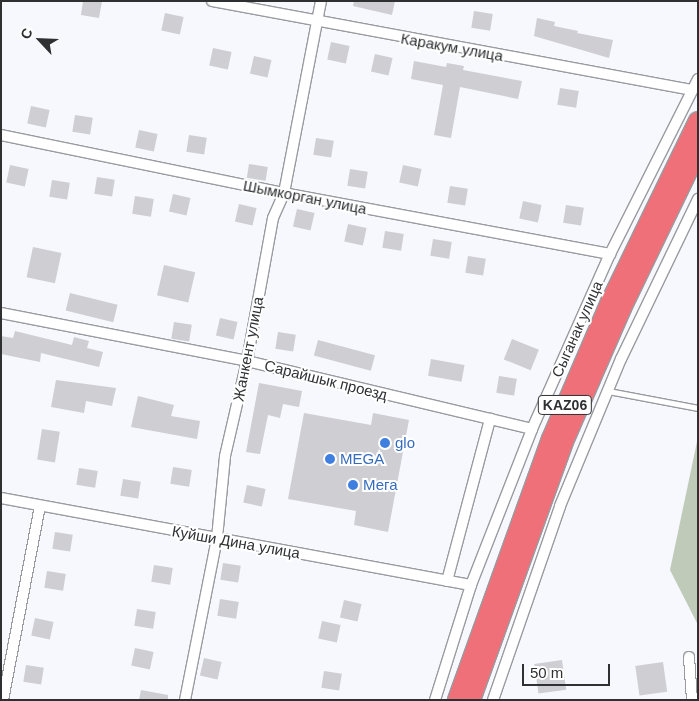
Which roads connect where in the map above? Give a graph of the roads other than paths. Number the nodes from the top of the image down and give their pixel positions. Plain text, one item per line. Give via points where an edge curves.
1 (212, 1) edge
2 (321, 1) edge
3 (317, 23) junction
4 (698, 79) edge
5 (692, 90) junction
6 (698, 121) edge
7 (1, 135) edge
8 (698, 151) edge
9 (284, 193) junction
10 (698, 199) edge
11 (610, 254) junction
12 (1, 313) edge
13 (247, 361) junction
14 (608, 391) junction
15 (698, 408) edge
16 (490, 419) junction
17 (532, 430) junction
18 (1, 498) edge
19 (40, 506) junction
20 (217, 538) junction
21 (447, 581) junction
22 (471, 585) junction
23 (689, 657) dead end
24 (3, 700) edge
25 (185, 700) edge
26 (435, 700) edge
27 (457, 700) edge
28 (471, 700) edge
29 (493, 700) edge
30 (692, 700) edge

1 - 3 street, Каракум улица
2 - 3 street, Жанкент улица
3 - 5 street, Каракум улица
3 - 9 street, Жанкент улица
4 - 5 street, Сыганак улица
5 - 11 street, Сыганак улица
6 - 27 highway, KАZ06 via 610,302 551,439
7 - 9 street, Шымкорган улица
8 - 28 highway, KАZ06 via 622,308 563,444
9 - 11 street, Шымкорган улица
9 - 13 street, Жанкент улица via 273,218
10 - 14 street
11 - 17 street, Сыганак улица
12 - 13 street, Сарайшык проезд
13 - 16 street, Сарайшык проезд
13 - 20 street, Жанкент улица via 225,456
14 - 15 lane
14 - 29 street via 560,506
16 - 17 street, Сарайшык проезд
16 - 21 street
17 - 22 street, Сыганак улица
18 - 19 street, Куйши Дина улица
19 - 20 street, Куйши Дина улица
19 - 24 street
20 - 21 street, Куйши Дина улица
20 - 25 street, Жанкент улица
21 - 22 street, Куйши Дина улица
22 - 26 street, Сыганак улица
23 - 30 street

